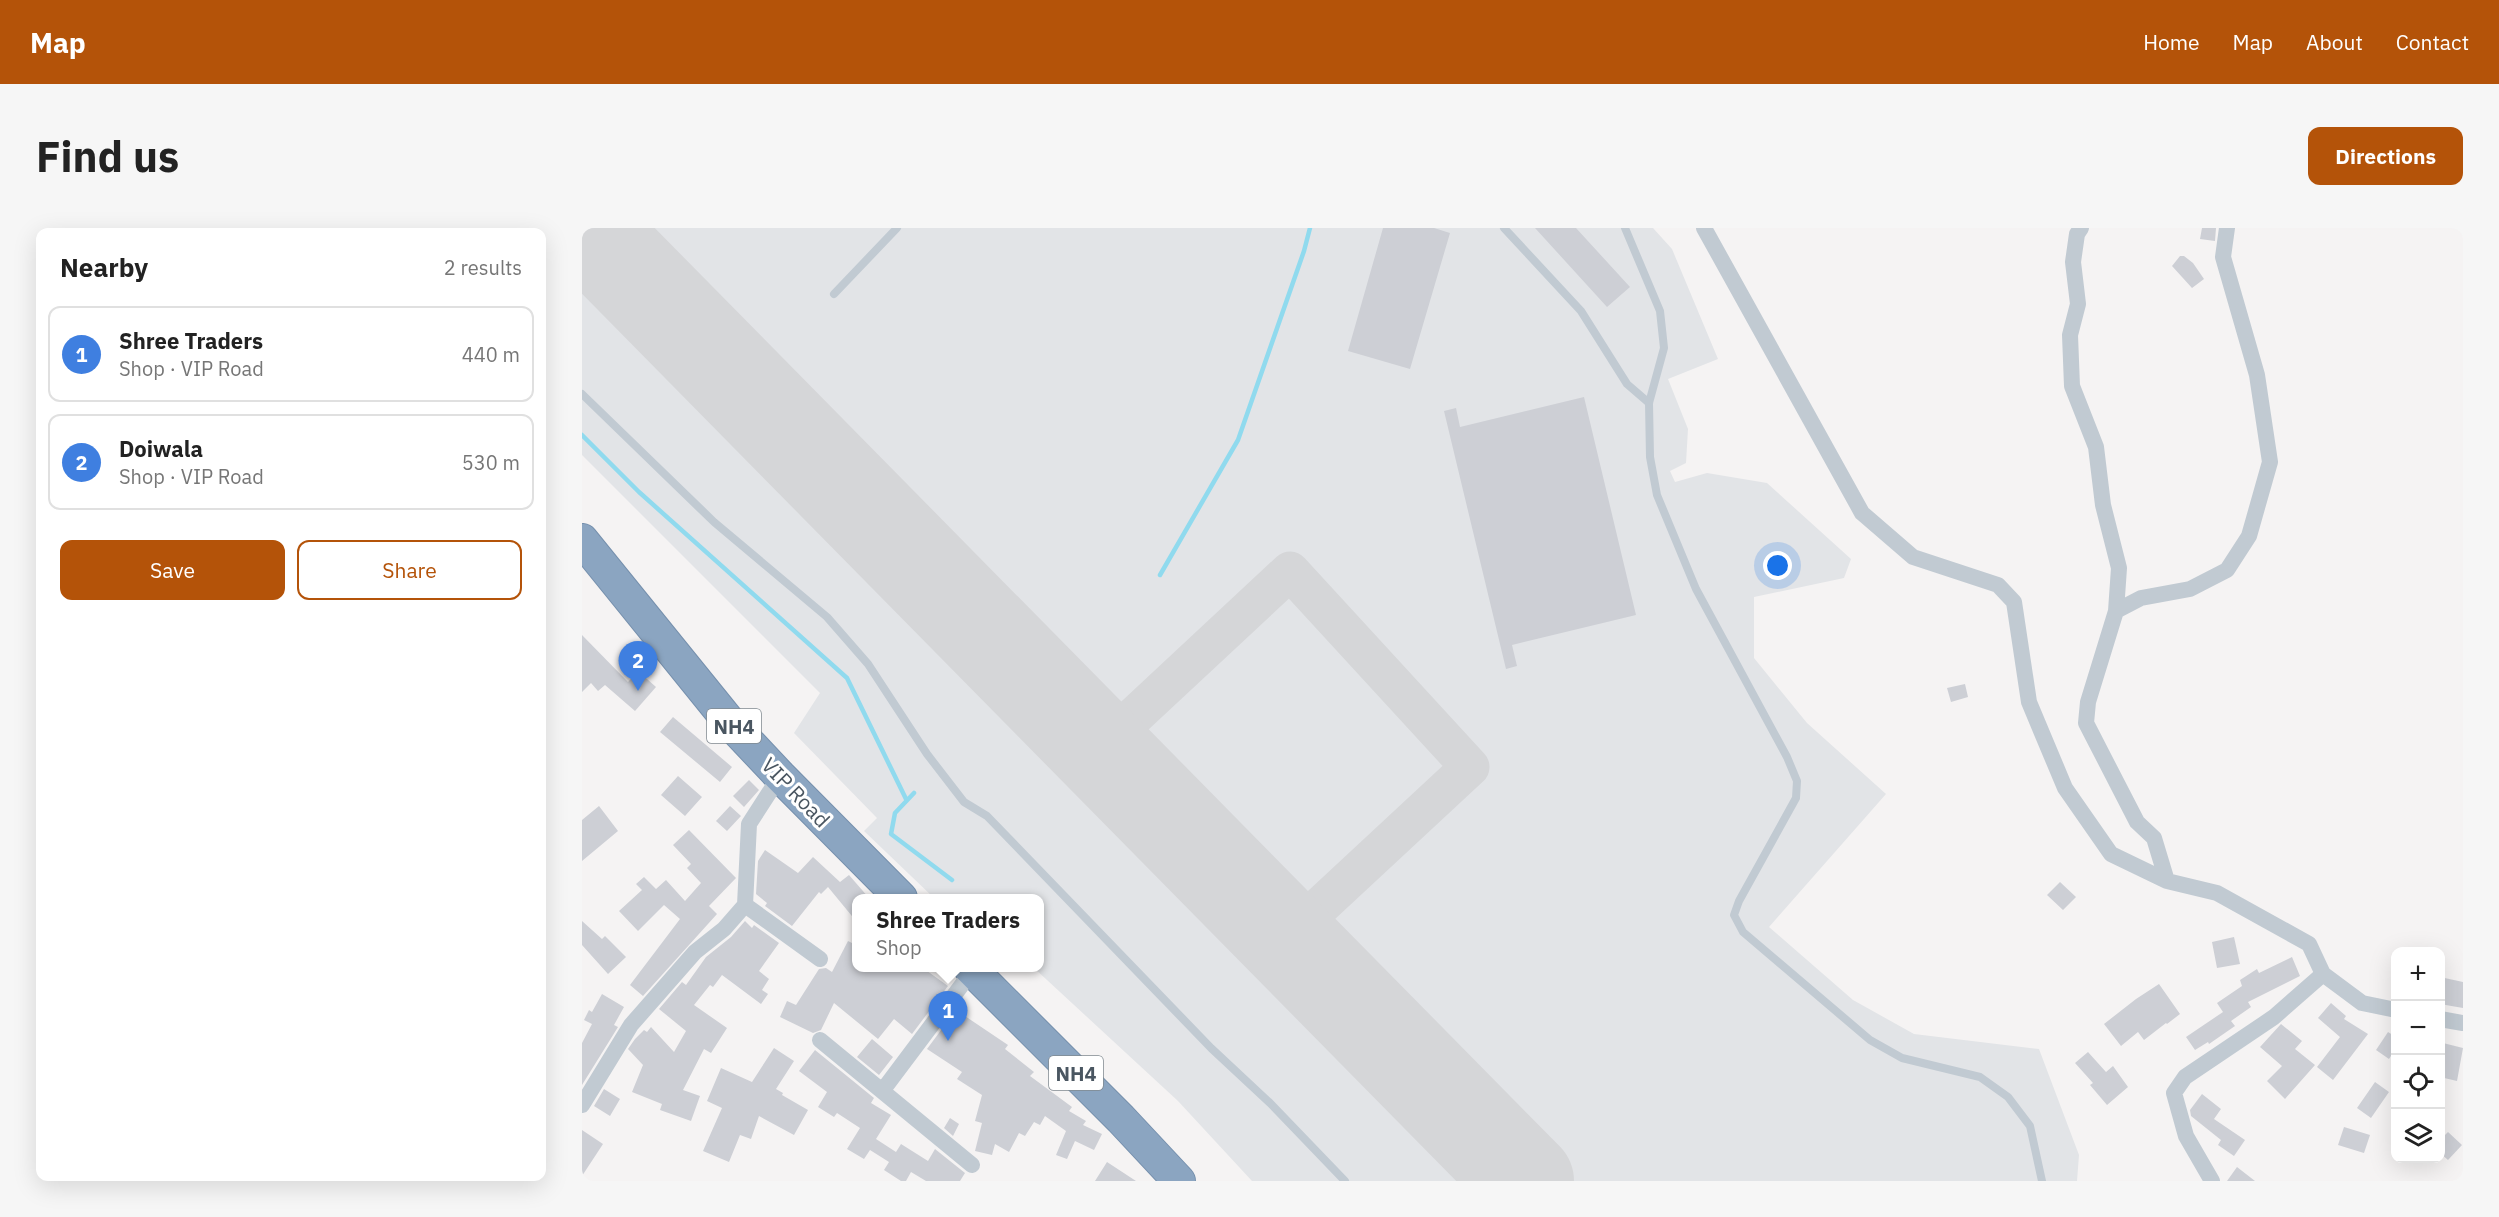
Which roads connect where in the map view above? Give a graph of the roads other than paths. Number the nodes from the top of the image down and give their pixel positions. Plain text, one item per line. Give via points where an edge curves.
1 (897, 228) edge
2 (1504, 228) edge
3 (1625, 228) edge
4 (1704, 228) edge
5 (2081, 228) edge
6 (2227, 228) edge
7 (834, 294) dead end
8 (582, 394) edge
9 (1649, 403) junction
10 (582, 540) edge
11 (2116, 611) junction
12 (780, 776) junction
13 (2167, 881) junction
14 (898, 894) edge
15 (745, 905) junction
16 (820, 960) dead end
17 (969, 972) edge
18 (974, 972) edge
19 (2323, 974) junction
20 (2391, 1009) edge
21 (2445, 1020) edge
22 (2463, 1023) edge
23 (820, 1041) dead end
24 (883, 1090) junction
25 (582, 1105) edge
26 (972, 1165) dead end
27 (1179, 1181) edge
28 (1345, 1181) edge
29 (2042, 1181) edge
30 (2212, 1181) edge

1 - 7 lane
2 - 9 lane via 1581,311 1627,384
3 - 9 lane via 1660,311 1664,348
4 - 13 street via 1862,513 1913,557 1998,585 2014,602 2029,702 2065,788 2111,854
5 - 11 street via 2073,262 2078,304 2070,335 2072,386 2096,447 2103,505 2119,568
6 - 11 street via 2223,257 2257,375 2270,462 2249,536 2227,570 2190,589 2141,598
8 - 28 lane via 714,522 827,617 868,664 964,802 987,816
9 - 29 lane via 1650,457 1658,495 1696,589 1797,782 1796,798 1734,915 1743,932 1870,1040 1902,1058 1980,1077 2008,1097 2030,1126
10 - 12 highway, VIP Road / NH4 via 731,724
11 - 13 street via 2088,702 2086,723 2138,822 2154,838
12 - 14 highway, VIP Road / NH4
12 - 15 street via 749,824
13 - 19 street via 2217,893 2309,944
15 - 16 street
15 - 25 street via 724,929 695,952 631,1025
17 - 24 street
18 - 27 highway, NH4
19 - 20 street via 2362,1003
19 - 30 street via 2274,1017 2185,1077 2174,1093 2186,1136
21 - 22 street
23 - 24 street
24 - 26 street

